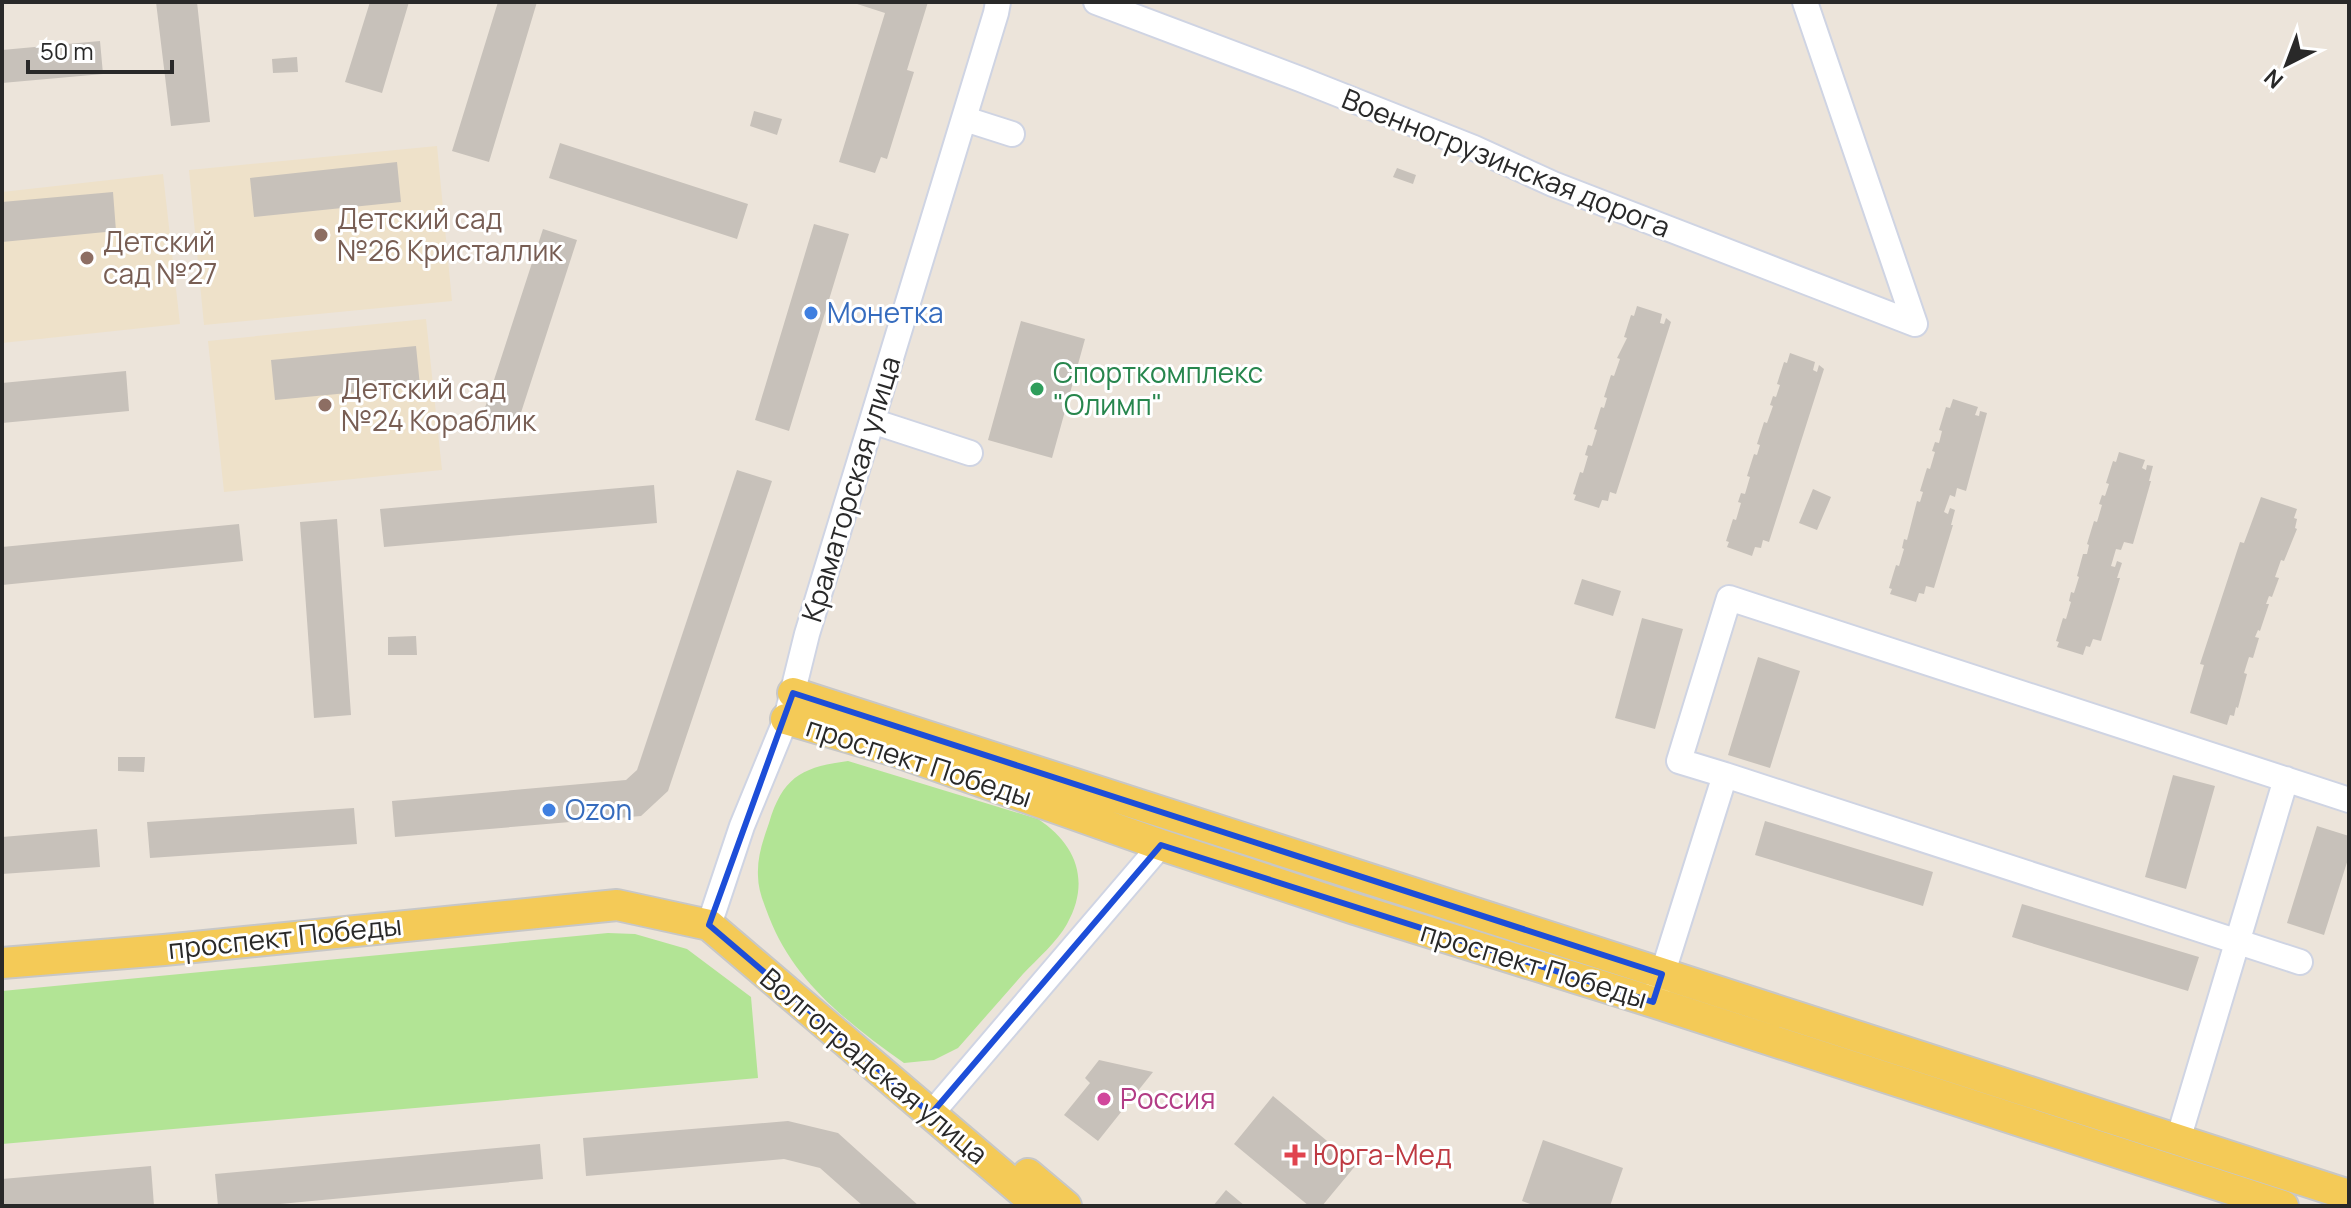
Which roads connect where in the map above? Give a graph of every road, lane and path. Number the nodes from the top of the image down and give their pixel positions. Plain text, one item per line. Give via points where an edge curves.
1 (998, 2) edge
2 (1096, 2) edge
3 (1805, 2) edge
4 (965, 119) junction
5 (1012, 134) dead end
6 (872, 421) junction
7 (970, 453) dead end
8 (790, 706) junction
9 (1725, 775) junction
10 (2286, 779) junction
11 (2349, 800) edge
12 (1166, 815) junction
13 (1161, 845) junction
14 (709, 925) junction
15 (2237, 941) junction
16 (2300, 962) dead end
17 (2, 963) edge
18 (1658, 988) junction
19 (936, 1108) junction
20 (2178, 1140) junction
21 (2349, 1195) edge
22 (1039, 1206) edge
23 (1066, 1206) edge
24 (2283, 1206) edge

1 - 4 street, Краматорская улица
2 - 3 street, Военногрузинская дорога via 1915,324
4 - 5 street
4 - 6 street, Краматорская улица
6 - 7 street
6 - 8 street, Краматорская улица
8 - 12 main road
8 - 13 main road, проспект Победы via 895,751
8 - 14 street, Краматорская улица
9 - 10 street via 1679,761 1729,598
9 - 15 street
9 - 18 street
10 - 11 street
10 - 15 street
12 - 13 main road
12 - 18 main road
13 - 18 main road, проспект Победы via 1407,926
13 - 19 street
14 - 17 main road, проспект Победы via 617,905
14 - 19 main road, Волгоградская улица
15 - 16 street
15 - 20 street
18 - 20 main road
18 - 24 main road, проспект Победы
19 - 22 main road, Волгоградская улица
19 - 23 main road
20 - 21 main road

